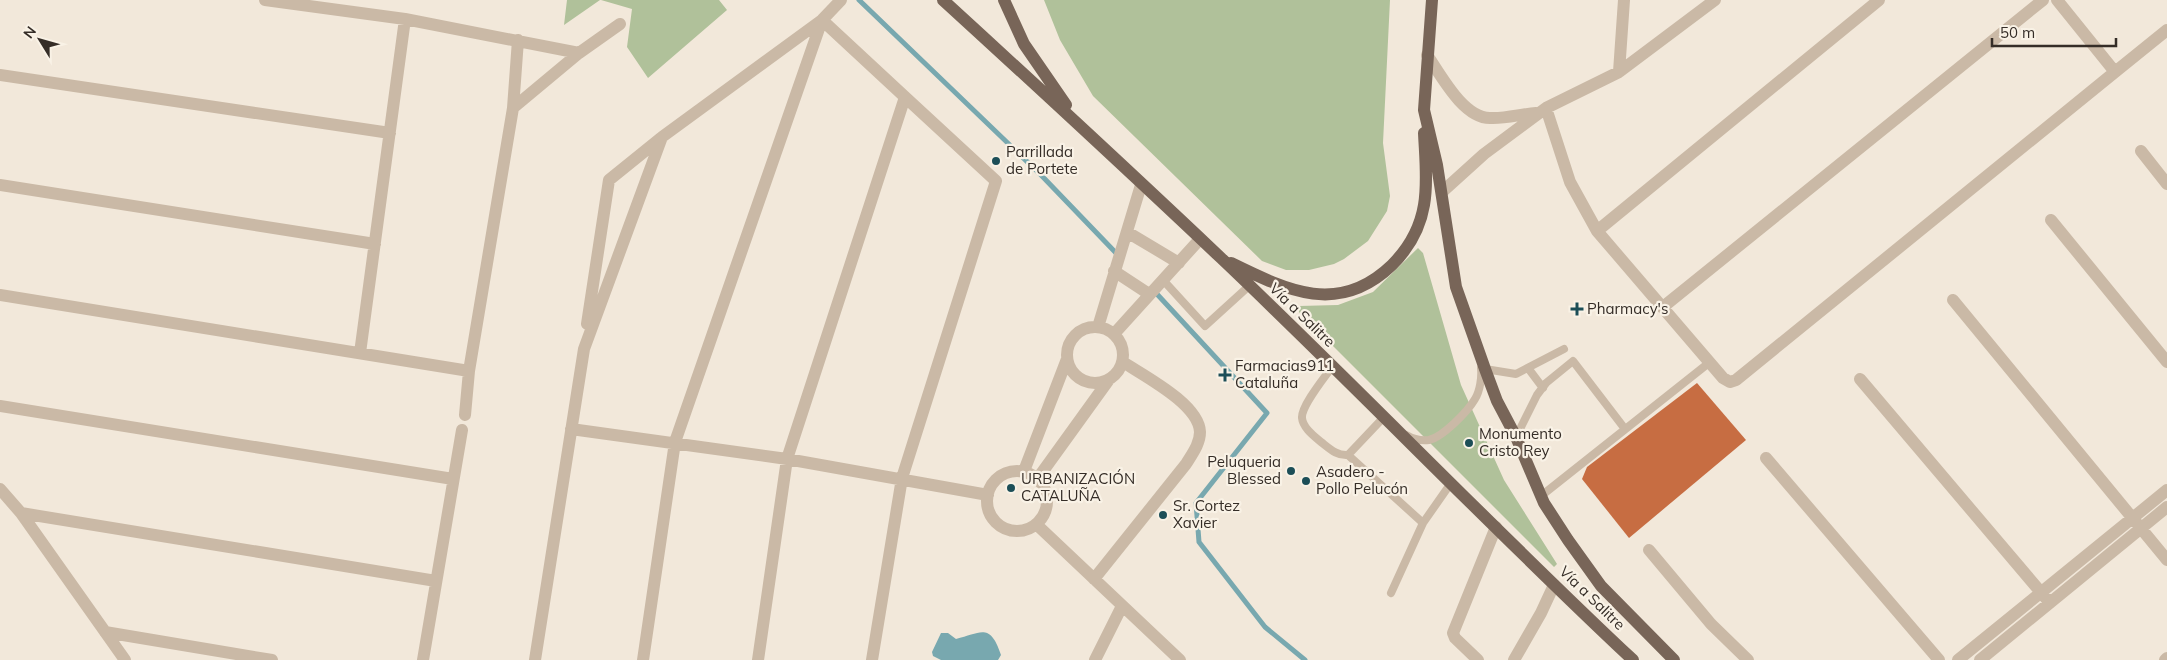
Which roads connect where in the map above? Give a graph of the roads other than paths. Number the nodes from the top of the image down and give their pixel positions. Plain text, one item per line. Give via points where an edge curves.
1 (266, 0) edge
2 (842, 0) edge
3 (943, 0) edge
4 (1004, 0) edge
5 (1432, 0) edge
6 (1624, 0) edge
7 (1715, 0) edge
8 (1880, 0) edge
9 (2043, 0) edge
10 (2057, 0) edge
11 (406, 19) junction
12 (822, 20) junction
13 (620, 24) dead end
14 (2167, 30) edge
15 (518, 40) junction
16 (579, 53) junction
17 (1427, 55) junction
18 (1620, 72) junction
19 (2115, 72) junction
20 (0, 75) edge
21 (905, 97) junction
22 (513, 108) junction
23 (1424, 110) junction
24 (1542, 110) junction
25 (1086, 131) junction
26 (390, 133) junction
27 (662, 137) junction
28 (2140, 151) dead end
29 (2167, 184) edge
30 (0, 185) edge
31 (1141, 185) junction
32 (1442, 192) junction
33 (2051, 220) dead end
34 (1597, 231) junction
35 (1127, 232) junction
36 (1200, 239) junction
37 (374, 244) junction
38 (1220, 258) junction
39 (1179, 263) junction
40 (1114, 271) junction
41 (1163, 280) junction
42 (1249, 286) junction
43 (1150, 294) junction
44 (0, 296) edge
45 (1953, 300) dead end
46 (1662, 307) junction
47 (1098, 327) junction
48 (1114, 334) junction
49 (584, 349) junction
50 (1564, 349) dead end
51 (360, 353) junction
52 (1480, 356) junction
53 (1067, 359) junction
54 (1123, 362) junction
55 (1710, 362) junction
56 (2167, 362) edge
57 (1332, 367) junction
58 (1528, 368) junction
59 (1485, 369) junction
60 (469, 372) junction
61 (1860, 379) dead end
62 (1108, 381) junction
63 (1543, 388) junction
64 (0, 406) edge
65 (465, 415) dead end
66 (1384, 417) junction
67 (571, 428) junction
68 (1625, 429) junction
69 (462, 430) dead end
70 (1397, 431) junction
71 (1516, 437) junction
72 (675, 442) junction
73 (1348, 455) junction
74 (1766, 458) dead end
75 (787, 459) junction
76 (1024, 471) junction
77 (453, 478) junction
78 (902, 478) junction
79 (1038, 478) junction
80 (1451, 483) junction
81 (0, 489) edge
82 (2167, 490) edge
83 (988, 495) junction
84 (1541, 496) junction
85 (2167, 507) edge
86 (21, 513) junction
87 (1424, 523) junction
88 (1036, 524) junction
89 (2136, 524) junction
90 (1496, 527) junction
91 (1648, 550) dead end
92 (2167, 560) edge
93 (1094, 579) junction
94 (436, 581) junction
95 (1554, 585) junction
96 (2040, 592) junction
97 (1390, 593) dead end
98 (2050, 603) junction
99 (1122, 606) junction
100 (105, 632) junction
101 (1627, 658) edge
102 (125, 660) edge
103 (272, 660) edge
104 (423, 660) edge
105 (535, 660) edge
106 (643, 660) edge
107 (758, 660) edge
108 (872, 660) edge
109 (1095, 660) edge
110 (1180, 660) edge
111 (1478, 660) edge
112 (1514, 660) edge
113 (1674, 660) edge
114 (1748, 660) edge
115 (1939, 660) edge
116 (1958, 660) edge
117 (1980, 660) edge

1 - 11 street
2 - 12 street
3 - 25 main road, Vía a Salitre
4 - 25 main road via 1013,24 1034,60
5 - 17 main road, Vía a Salitre
6 - 18 street
7 - 18 street
8 - 34 street
9 - 46 street
10 - 19 street
11 - 15 street
11 - 26 street
12 - 21 street
12 - 27 street
12 - 72 street
13 - 16 street
14 - 19 street
15 - 16 street
15 - 22 street
16 - 22 street
17 - 23 main road, Vía a Salitre
17 - 24 street via 1463,105 1476,114 1490,118
18 - 24 street
19 - 55 street via 1736,380 1730,382 1723,378
20 - 26 street
21 - 75 street
21 - 78 street via 996,181
22 - 60 street
23 - 32 main road, Vía a Salitre
23 - 38 main road via 1425,195 1421,218 1414,238 1375,280 1352,292 1309,294 1264,279
24 - 32 street via 1484,154
24 - 34 street via 1570,182
25 - 31 main road, Vía a Salitre
26 - 37 street
27 - 49 street
27 - 49 street via 609,180
28 - 29 street
30 - 37 street
31 - 35 street
31 - 36 main road, Vía a Salitre
32 - 52 main road, Vía a Salitre via 1456,287
33 - 56 street
34 - 46 street
35 - 39 street
35 - 40 street
36 - 38 main road, Vía a Salitre
36 - 39 street
37 - 51 street
38 - 42 main road, Vía a Salitre
39 - 41 street
40 - 43 street
40 - 47 street
41 - 42 lane via 1205,326
41 - 43 street
42 - 57 main road, Vía a Salitre
43 - 48 street
44 - 51 street
45 - 89 street
46 - 55 street
47 - 48 street
47 - 53 street via 1085,329 1075,336 1068,347
48 - 54 street via 1123,346
49 - 67 street
50 - 58 lane
51 - 60 street
52 - 59 main road, Vía a Salitre
52 - 70 lane via 1481,379 1476,398 1452,425 1430,440 1420,440
53 - 62 street via 1072,372 1082,381 1095,384
53 - 76 street
54 - 62 street via 1118,373
54 - 93 street via 1184,403 1200,431 1197,447 1186,464
55 - 68 lane
57 - 66 main road, Vía a Salitre
57 - 73 lane via 1304,409 1302,418 1309,432 1332,451 1340,456
58 - 59 lane via 1516,374
58 - 63 lane
59 - 71 main road, Vía a Salitre
60 - 65 street
61 - 96 street
62 - 79 street
63 - 68 lane via 1573,361
63 - 71 lane
64 - 77 street
66 - 70 main road, Vía a Salitre
66 - 73 lane
67 - 72 street
67 - 105 street
68 - 84 lane
69 - 77 street
70 - 80 main road, Vía a Salitre
71 - 84 main road, Vía a Salitre
72 - 75 street
72 - 106 street
73 - 87 lane
74 - 115 street
75 - 78 street
75 - 107 street
76 - 79 street
76 - 83 street via 1005,473 991,486
77 - 94 street
78 - 83 street
78 - 108 street
79 - 88 street via 1048,502
80 - 87 lane
80 - 90 main road, Vía a Salitre
81 - 86 street
82 - 89 street
83 - 88 street via 987,506 991,516 1002,526 1016,531 1027,530
84 - 113 main road, Vía a Salitre via 1601,586
85 - 89 street
86 - 94 street
86 - 100 street
87 - 97 lane
88 - 93 street
89 - 92 street
89 - 96 street
89 - 98 street
90 - 95 main road, Vía a Salitre
90 - 111 street via 1453,633
91 - 114 street via 1711,624
93 - 99 street
94 - 104 street
95 - 101 main road, Vía a Salitre
95 - 112 street
96 - 98 street
96 - 116 street
98 - 117 street
99 - 109 street
99 - 110 street
100 - 102 street
100 - 103 street

